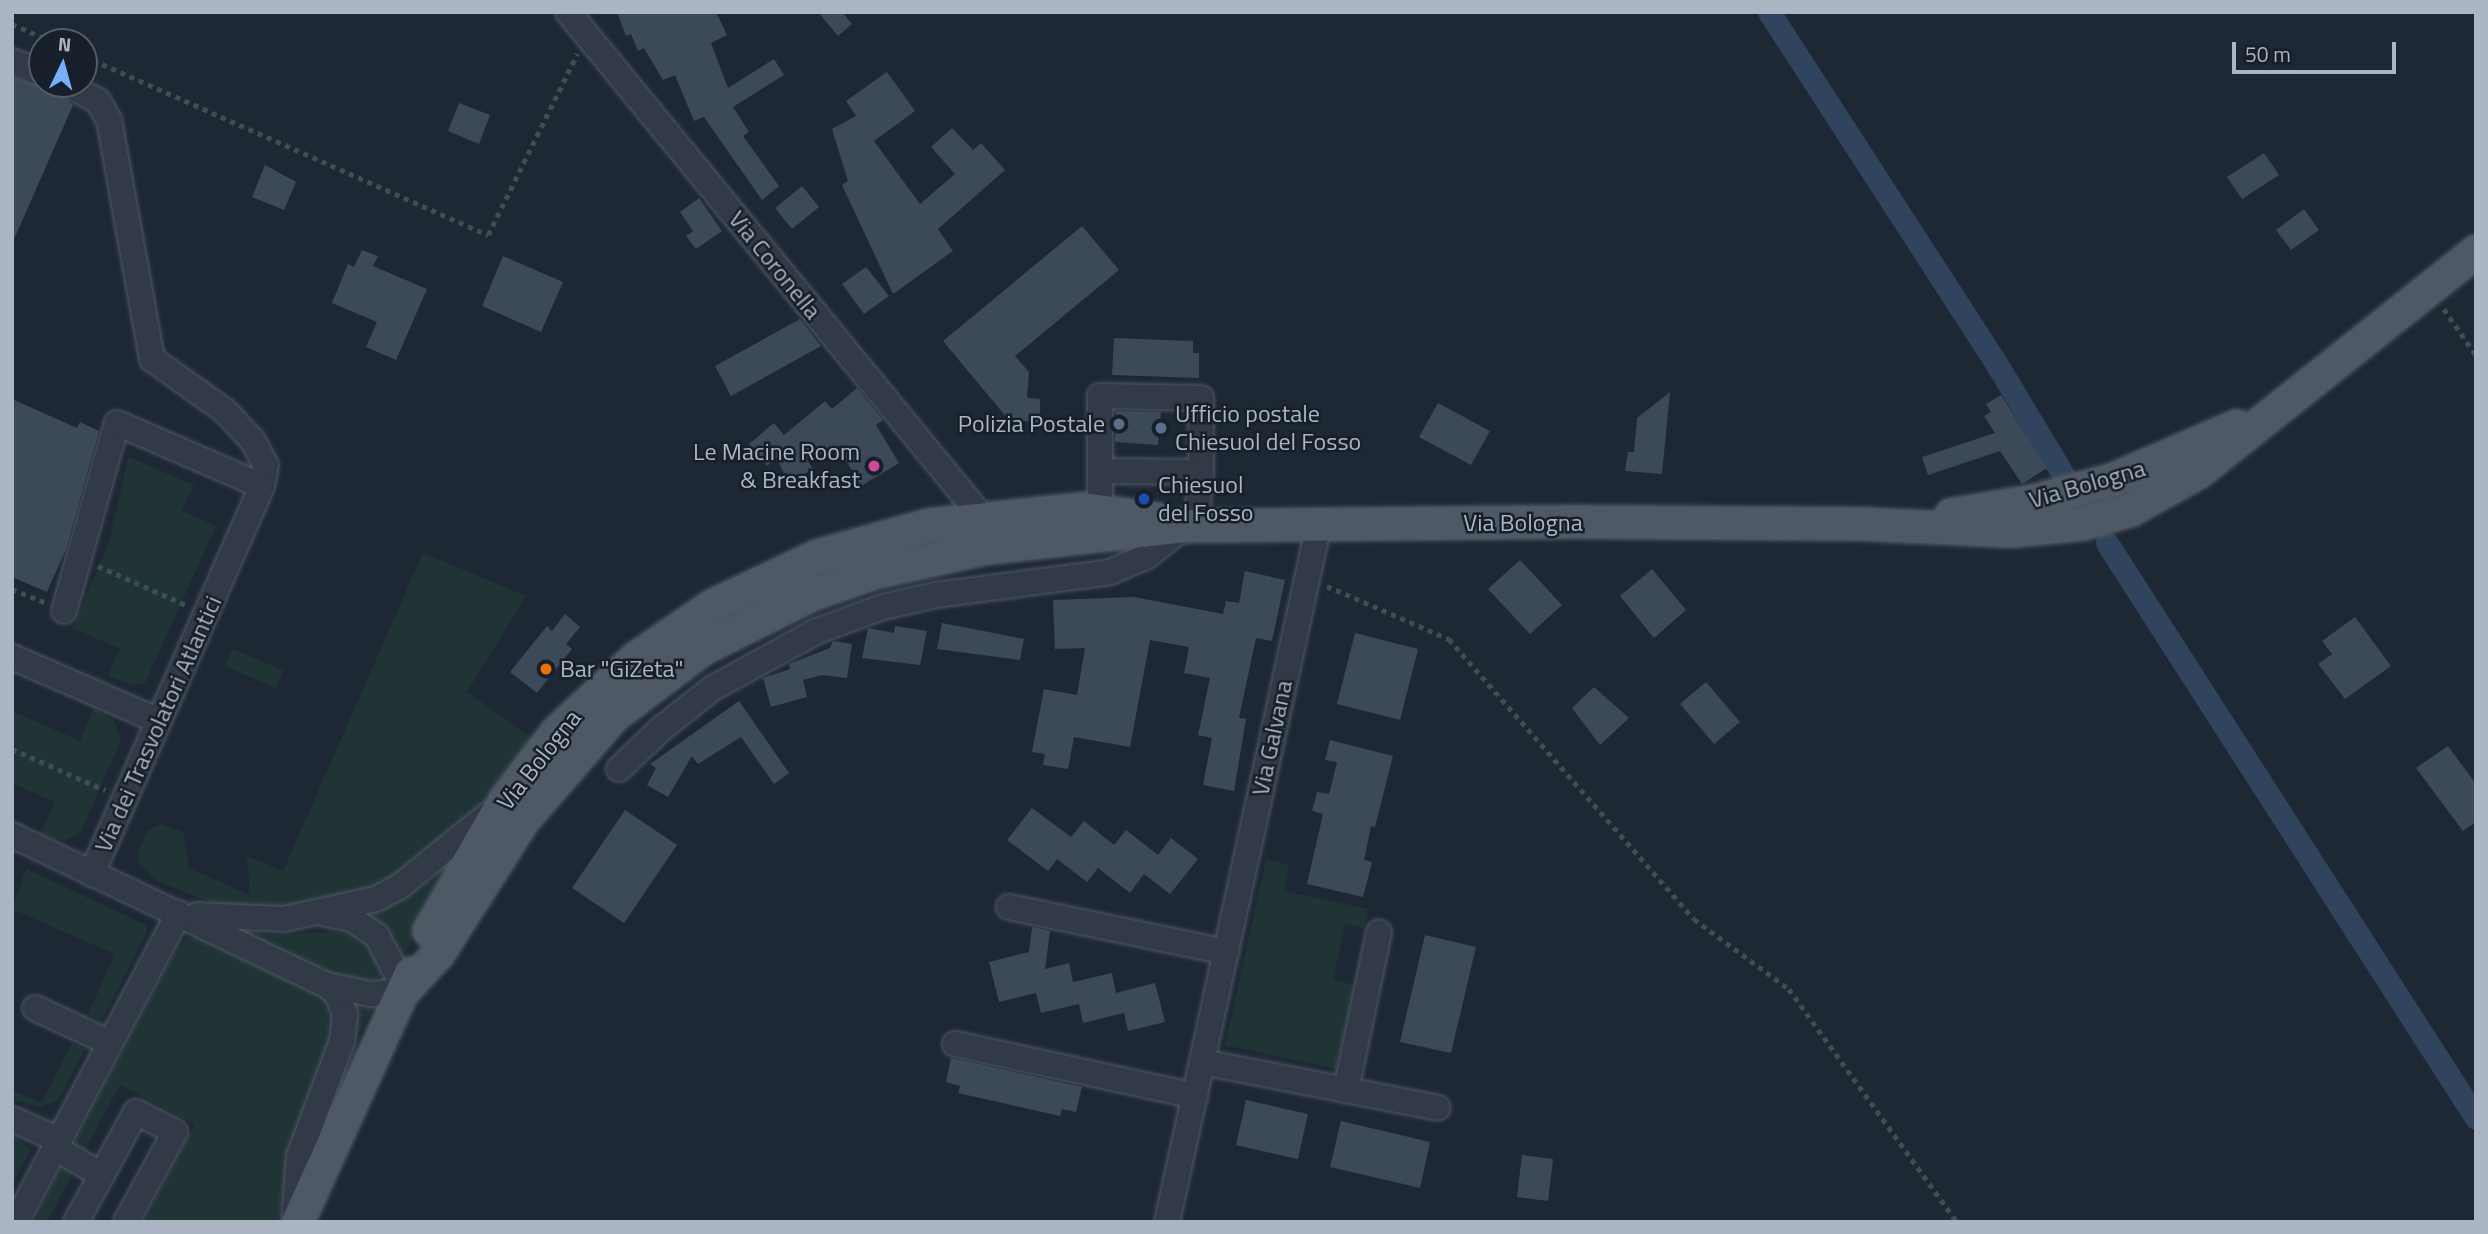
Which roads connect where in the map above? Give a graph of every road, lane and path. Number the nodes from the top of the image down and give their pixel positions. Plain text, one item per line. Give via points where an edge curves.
1 (568, 12) edge
2 (586, 35) junction
3 (98, 62) edge
4 (92, 98) edge
5 (2476, 252) edge
6 (2429, 289) junction
7 (2476, 355) edge
8 (1100, 471) junction
9 (1200, 472) junction
10 (262, 486) junction
11 (982, 517) junction
12 (1090, 518) junction
13 (1318, 524) junction
14 (1190, 526) junction
15 (987, 548) junction
16 (79, 558) junction
17 (1089, 576) junction
18 (1307, 577) junction
19 (12, 589) edge
20 (64, 611) joint
21 (206, 614) junction
22 (12, 651) edge
23 (12, 657) edge
24 (49, 671) junction
25 (159, 721) junction
26 (12, 749) edge
27 (619, 769) dead end
28 (125, 799) junction
29 (505, 800) junction
30 (12, 835) edge
31 (23, 847) edge
32 (92, 874) junction
33 (1009, 906) dead end
34 (179, 913) junction
35 (301, 916) junction
36 (1379, 932) dead end
37 (1226, 952) junction
38 (326, 985) junction
39 (405, 990) junction
40 (35, 1008) dead end
41 (110, 1043) junction
42 (955, 1044) dead end
43 (1202, 1062) junction
44 (1346, 1090) junction
45 (1195, 1096) junction
46 (1438, 1108) dead end
47 (12, 1119) edge
48 (57, 1144) junction
49 (102, 1175) junction
50 (16, 1222) edge
51 (76, 1222) edge
52 (126, 1222) edge
53 (296, 1222) edge
54 (1167, 1222) edge
55 (1957, 1222) edge

1 - 2 street, Via Coronella
2 - 3 path via 488,235
2 - 11 street, Via Coronella
4 - 10 street via 109,120 152,359 240,425 263,455
5 - 6 main road, Via Bologna
6 - 7 path
6 - 13 main road, Via Bologna via 2262,418 2085,488 1980,511 1861,524
8 - 9 street
8 - 9 street via 1100,396 1201,398
8 - 12 street
9 - 14 street
10 - 16 street via 117,423
10 - 21 street, Via dei Trasvolatori Atlantici
11 - 12 main road, Via Bologna
11 - 15 main road
11 - 29 main road, Via Bologna via 855,544 786,569 712,606 651,646 587,700
12 - 14 main road, Via Bologna
12 - 15 main road, Via Bologna
12 - 17 street
13 - 14 main road, Via Bologna
13 - 18 street, Via Galvana
14 - 17 street via 1146,557
15 - 39 main road, Via Bologna via 874,573 811,595 745,625 669,671 614,716 552,784 439,953
16 - 20 street
16 - 21 path
17 - 27 street via 936,595 883,607 817,631 713,688
18 - 37 street, Via Galvana
18 - 55 path via 1449,639 1694,919 1789,989
19 - 20 path
21 - 25 street, Via dei Trasvolatori Atlantici
22 - 24 street
23 - 24 street
24 - 25 street
25 - 28 street, Via dei Trasvolatori Atlantici
26 - 28 path
28 - 32 street, Via dei Trasvolatori Atlantici
29 - 35 street, Via dei Trasvolatori Atlantici via 400,886 341,909
29 - 39 main road, Via Bologna via 422,944
30 - 31 street
31 - 32 street
32 - 34 street, Via dei Trasvolatori Atlantici
33 - 37 street
34 - 35 street, Via dei Trasvolatori Atlantici via 256,920
34 - 38 street, Via dei Trasvolatori Atlantici
34 - 41 street
35 - 39 street, Via dei Trasvolatori Atlantici via 340,916 366,926 377,936
36 - 44 street
37 - 43 street, Via Galvana
38 - 39 street, Via dei Trasvolatori Atlantici via 371,994
38 - 53 street via 342,1003 345,1022 319,1110 299,1156
39 - 53 main road, Via Bologna
40 - 41 street
41 - 48 street
42 - 45 street
43 - 44 street
43 - 45 street, Via Galvana
44 - 46 street
45 - 54 street, Via Galvana
47 - 48 street
48 - 49 street
48 - 50 street
49 - 51 street
49 - 52 street via 136,1112 175,1132

